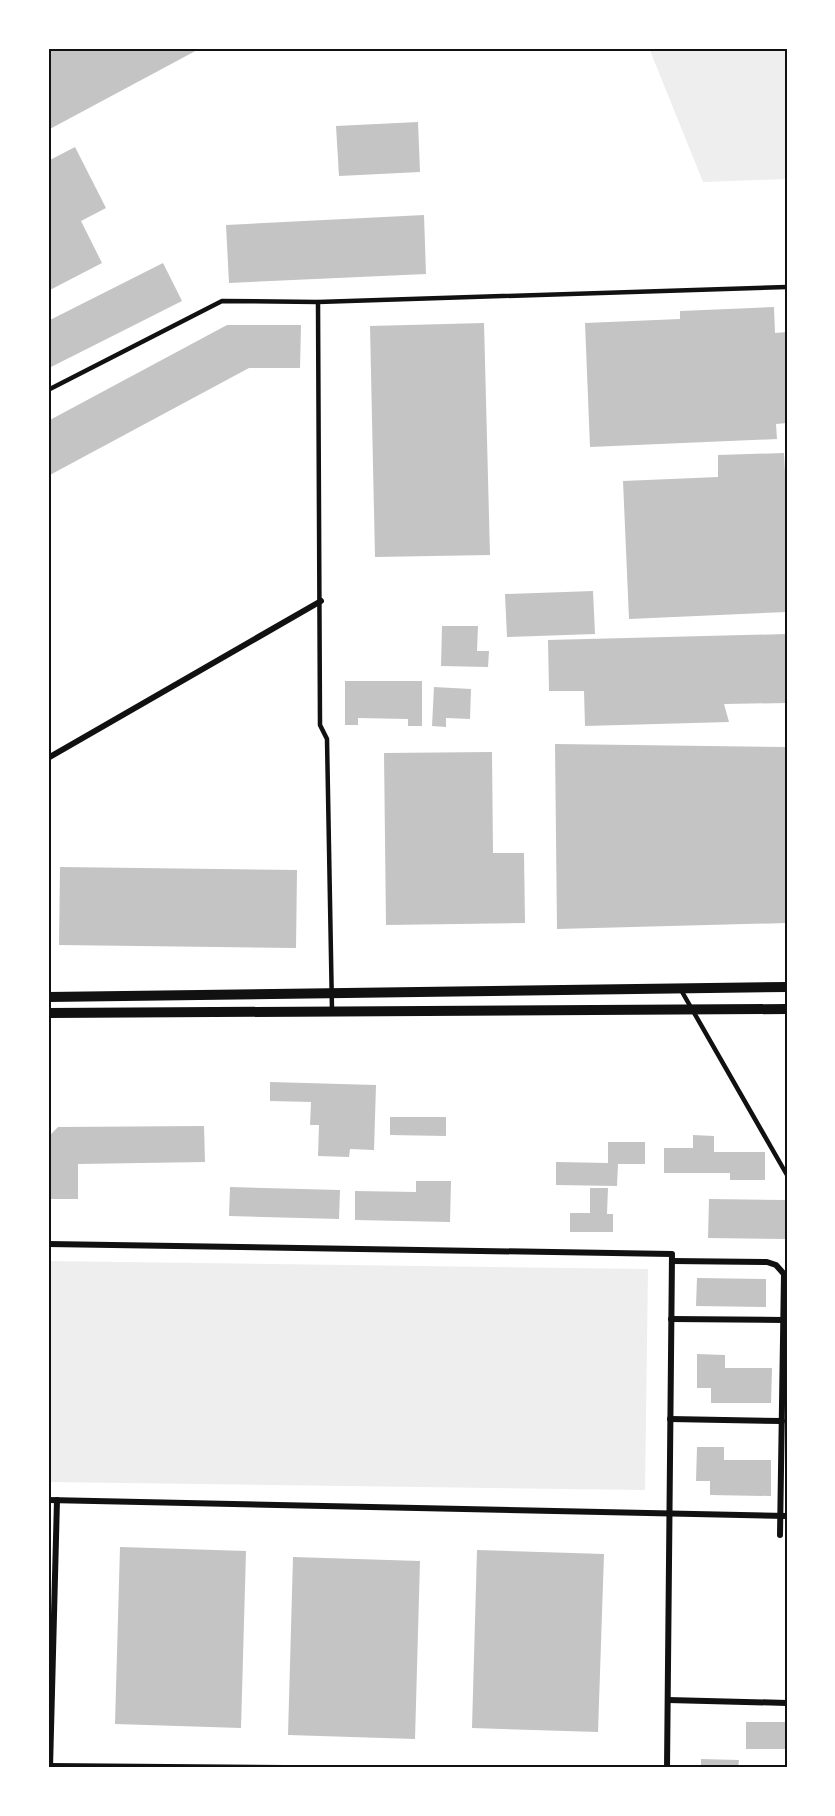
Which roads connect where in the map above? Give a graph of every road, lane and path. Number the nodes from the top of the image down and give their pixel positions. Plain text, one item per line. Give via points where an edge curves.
1 (787, 287) edge
2 (318, 302) junction
3 (48, 390) edge
4 (321, 601) junction
5 (48, 758) edge
6 (787, 987) edge
7 (680, 989) junction
8 (332, 993) junction
9 (48, 997) edge
10 (787, 1008) edge
11 (691, 1009) junction
12 (332, 1011) junction
13 (48, 1013) edge
14 (787, 1175) edge
15 (48, 1244) edge
16 (672, 1262) junction
17 (672, 1320) junction
18 (784, 1320) junction
19 (670, 1419) junction
20 (782, 1421) junction
21 (48, 1500) edge
22 (57, 1500) junction
23 (669, 1513) junction
24 (784, 1516) edge
25 (780, 1535) dead end
26 (668, 1700) junction
27 (787, 1703) edge
28 (50, 1766) edge
29 (285, 1768) edge
30 (667, 1768) edge

1 - 2 lane
2 - 3 lane via 222,301
2 - 4 lane
4 - 5 street
4 - 8 lane via 320,725 327,739
6 - 7 street
7 - 8 street
7 - 11 lane
8 - 9 street
8 - 12 lane
10 - 11 street
11 - 12 street
11 - 14 lane
12 - 13 street
15 - 16 street via 672,1254
16 - 17 street
16 - 18 street via 776,1265 784,1274
17 - 18 street
17 - 19 street
18 - 20 street
19 - 20 street
19 - 23 street
20 - 24 street
21 - 22 street
22 - 23 street
22 - 28 street
23 - 24 street
23 - 26 street
24 - 25 street
26 - 27 street
26 - 30 street
28 - 29 street

